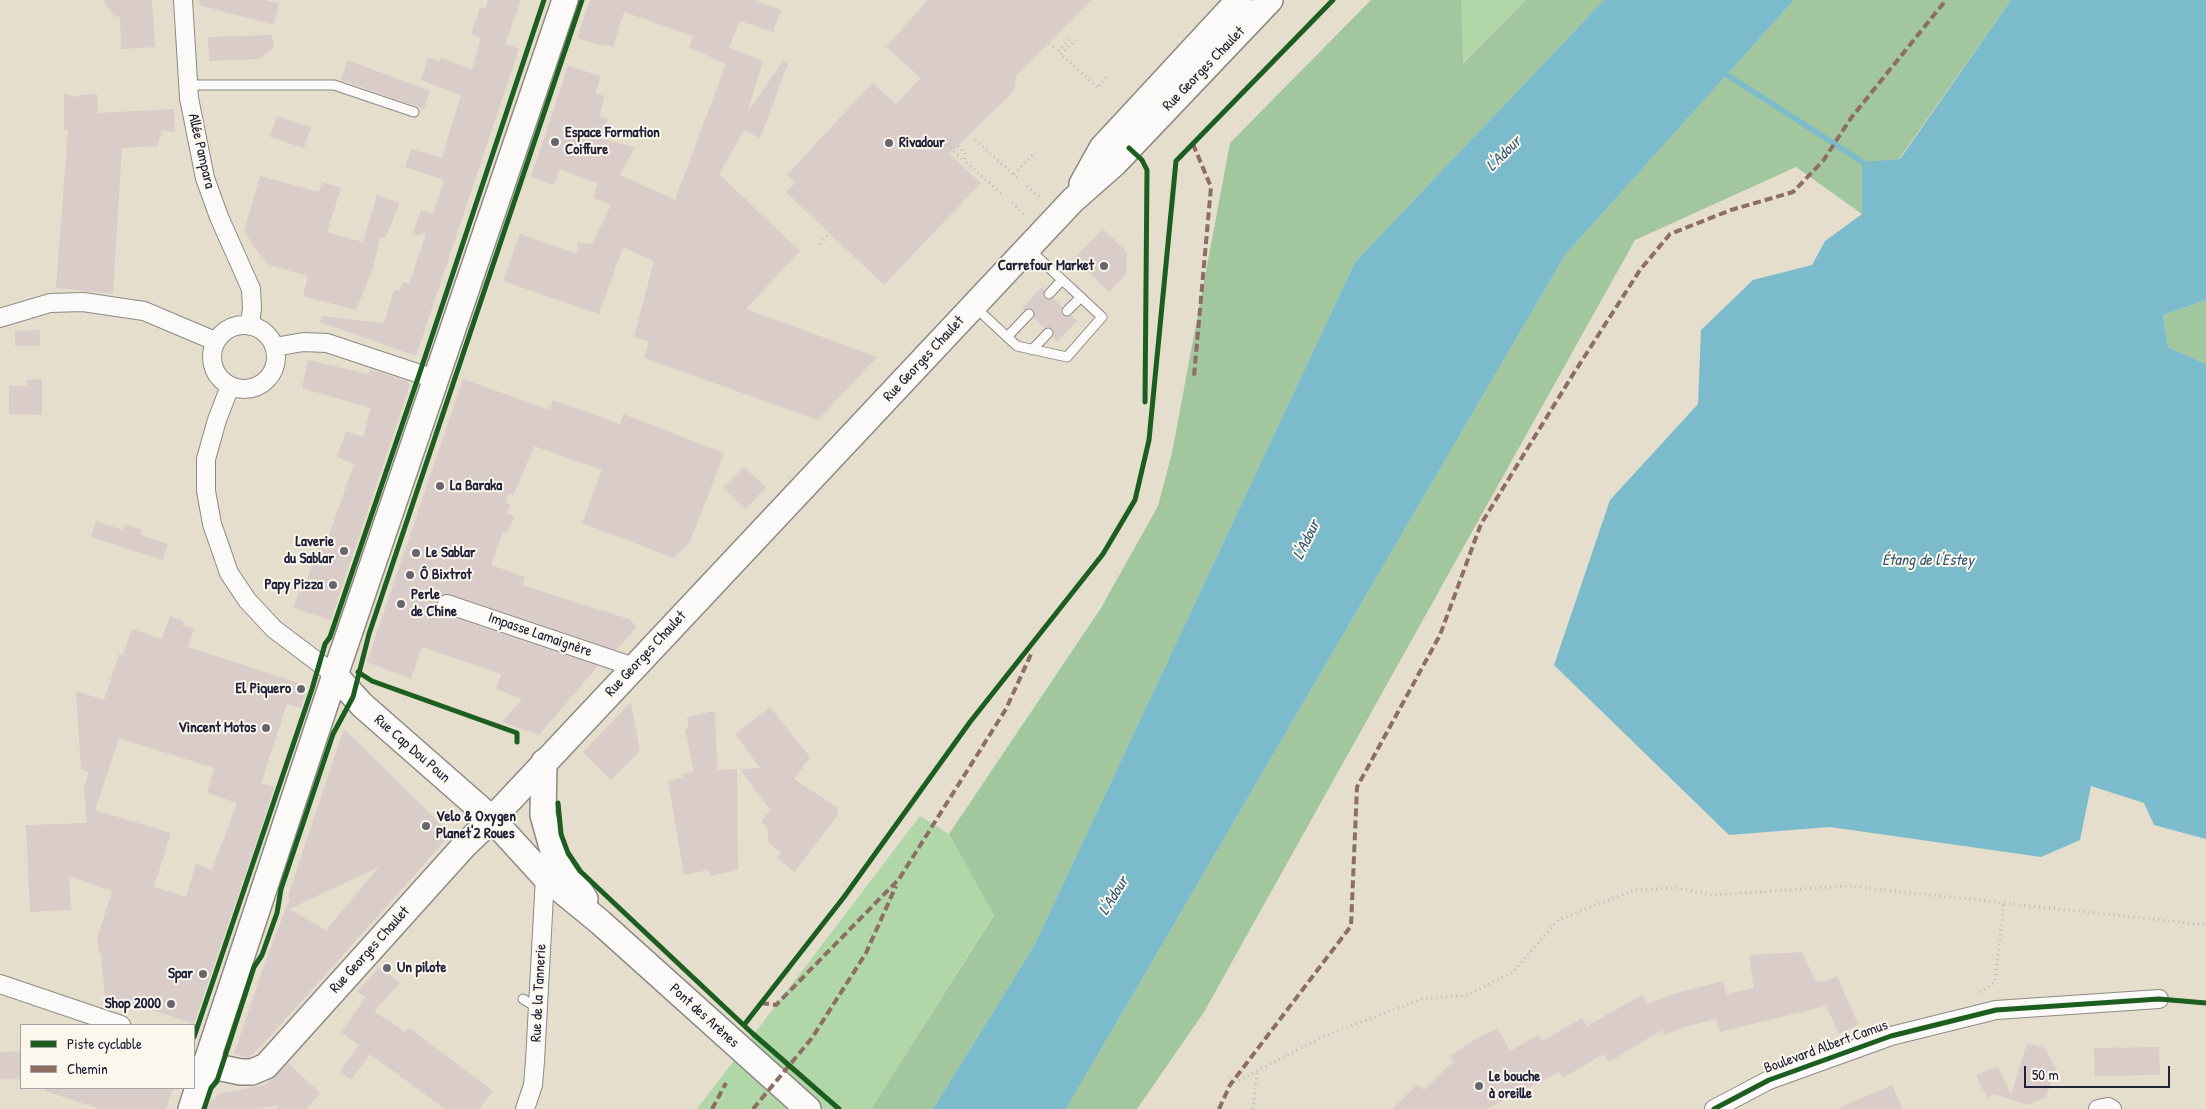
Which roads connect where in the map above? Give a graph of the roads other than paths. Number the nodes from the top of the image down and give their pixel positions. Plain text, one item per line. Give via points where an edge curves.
1 (183, 0) edge
2 (564, 0) edge
3 (1239, 0) edge
4 (1270, 0) edge
5 (189, 85) junction
6 (414, 112) dead end
7 (1073, 200) junction
8 (1029, 248) junction
9 (1062, 280) junction
10 (1049, 294) dead end
11 (1081, 297) junction
12 (974, 306) junction
13 (1067, 312) dead end
14 (1029, 314) dead end
15 (0, 318) edge
16 (250, 325) junction
17 (1048, 333) dead end
18 (1007, 337) junction
19 (216, 341) junction
20 (274, 347) junction
21 (1032, 350) junction
22 (436, 379) junction
23 (230, 386) junction
24 (447, 604) dead end
25 (634, 667) junction
26 (335, 675) junction
27 (544, 762) junction
28 (492, 819) junction
29 (545, 876) junction
30 (600, 922) junction
31 (0, 984) edge
32 (523, 998) dead end
33 (2160, 999) dead end
34 (539, 1008) junction
35 (118, 1024) edge
36 (201, 1056) edge
37 (195, 1088) edge
38 (195, 1089) edge
39 (191, 1109) edge
40 (525, 1109) edge
41 (808, 1109) edge
42 (1714, 1109) edge
43 (2098, 1109) edge
44 (2112, 1109) edge

1 - 5 street, Allée Pampara
2 - 22 main road
3 - 7 main road, Rue Georges Chaulet via 1102,148
4 - 7 main road, Rue Georges Chaulet via 1115,163
5 - 6 lane via 334,85
5 - 16 street, Allée Pampara via 205,178 250,289
7 - 8 main road, Rue Georges Chaulet
8 - 9 lane
8 - 12 main road, Rue Georges Chaulet
9 - 10 lane
9 - 11 lane
11 - 13 lane
11 - 21 lane via 1102,317 1066,357
12 - 18 lane
12 - 25 main road, Rue Georges Chaulet
14 - 18 lane
15 - 19 street via 50,303 83,302 144,311
16 - 19 street via 230,328
16 - 20 street via 265,333
17 - 21 lane
18 - 21 lane via 1017,346
19 - 23 street via 212,351 213,367 221,380
20 - 22 street via 303,342 327,343
20 - 23 street via 276,357 269,377 251,388
22 - 26 main road
23 - 26 street via 206,459 206,490 212,524 229,573 247,600 274,629
24 - 25 street, Impasse Lamaignère
25 - 27 main road, Rue Georges Chaulet
26 - 28 main road, Rue Cap Dou Poun via 362,705
26 - 36 main road
27 - 28 main road, Rue Georges Chaulet
27 - 30 main road via 543,815 554,851
28 - 29 main road, Rue Cap Dou Poun
28 - 36 main road, Rue Georges Chaulet via 266,1066 252,1072 241,1072 221,1068
29 - 30 main road, Rue Cap Dou Poun
29 - 34 street, Rue de la Tannerie
30 - 41 main road, Pont des Arènes
31 - 35 street
32 - 34 lane
33 - 42 street, Boulevard Albert Camus via 1996,1010 1891,1036 1769,1080
34 - 40 street, Rue de la Tannerie via 532,1085
36 - 37 main road
38 - 39 main road
43 - 44 street

